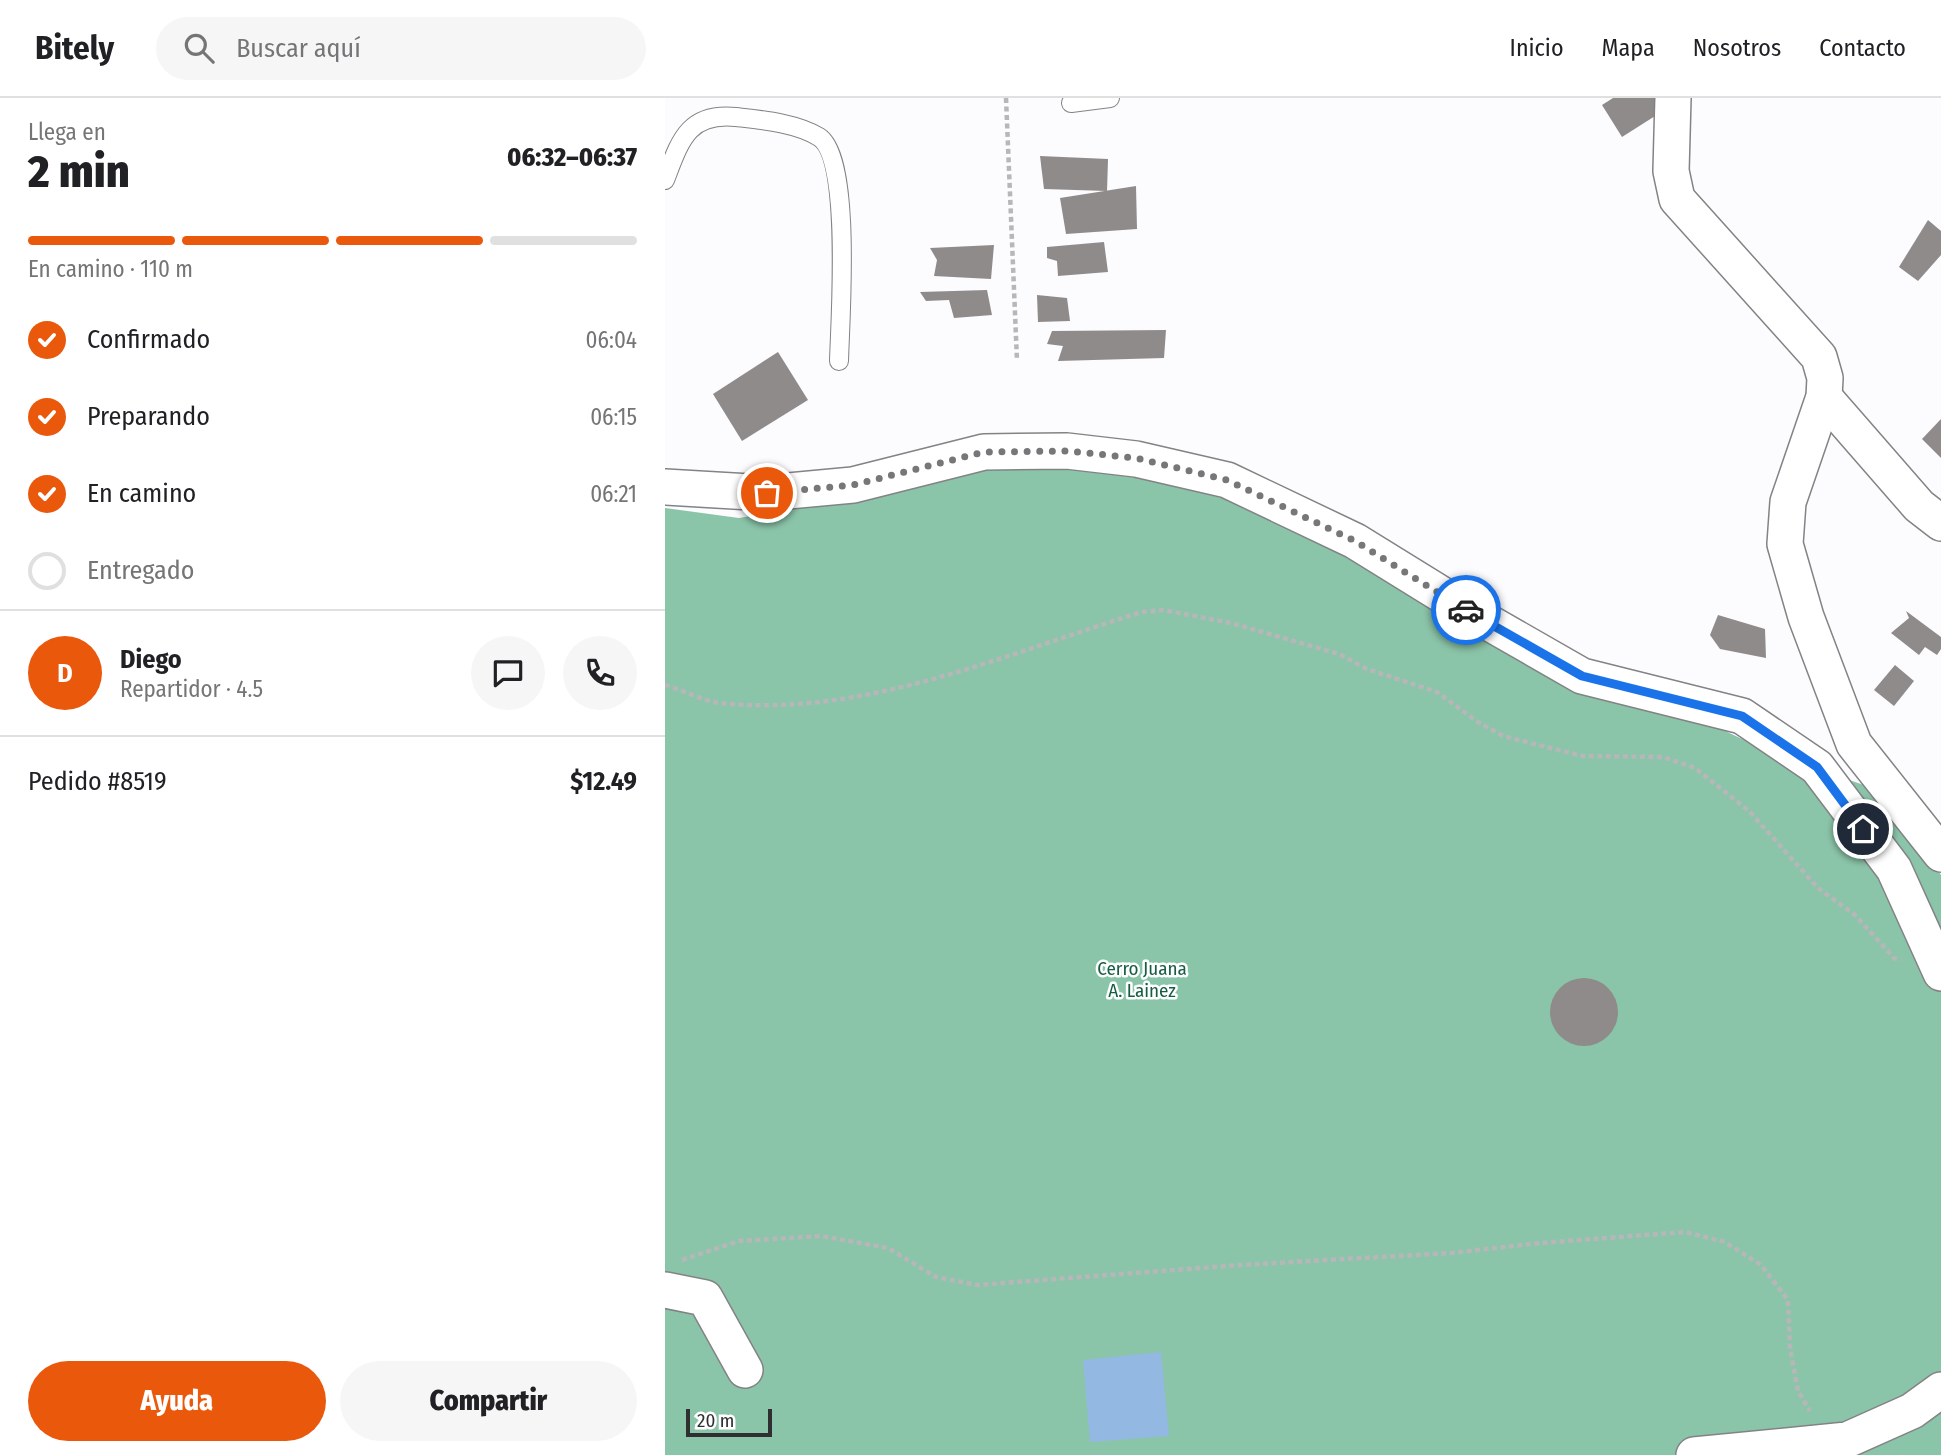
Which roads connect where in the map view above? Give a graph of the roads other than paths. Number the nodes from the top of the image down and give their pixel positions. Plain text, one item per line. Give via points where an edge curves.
1 (1111, 98) edge
2 (1673, 98) edge
3 (1071, 103) dead end
4 (665, 180) edge
5 (839, 361) dead end
6 (1824, 397) junction
7 (665, 487) edge
8 (1941, 523) edge
9 (1941, 853) edge
10 (1941, 973) edge
11 (671, 1276) edge
12 (745, 1370) dead end
13 (1941, 1390) edge
14 (1694, 1455) edge

1 - 3 lane
2 - 6 street via 1671,171 1677,199 1819,357
4 - 5 lane via 687,134 704,119 754,119 821,138 830,152 840,196
6 - 8 street via 1919,506
6 - 9 street via 1788,502 1785,544 1806,617 1854,744
7 - 10 street via 767,493 853,485 984,452 1067,451 1136,458 1227,480 1355,541 1582,676 1742,716 1817,767 1894,869
11 - 12 street via 705,1298
13 - 14 street via 1912,1411 1847,1440

